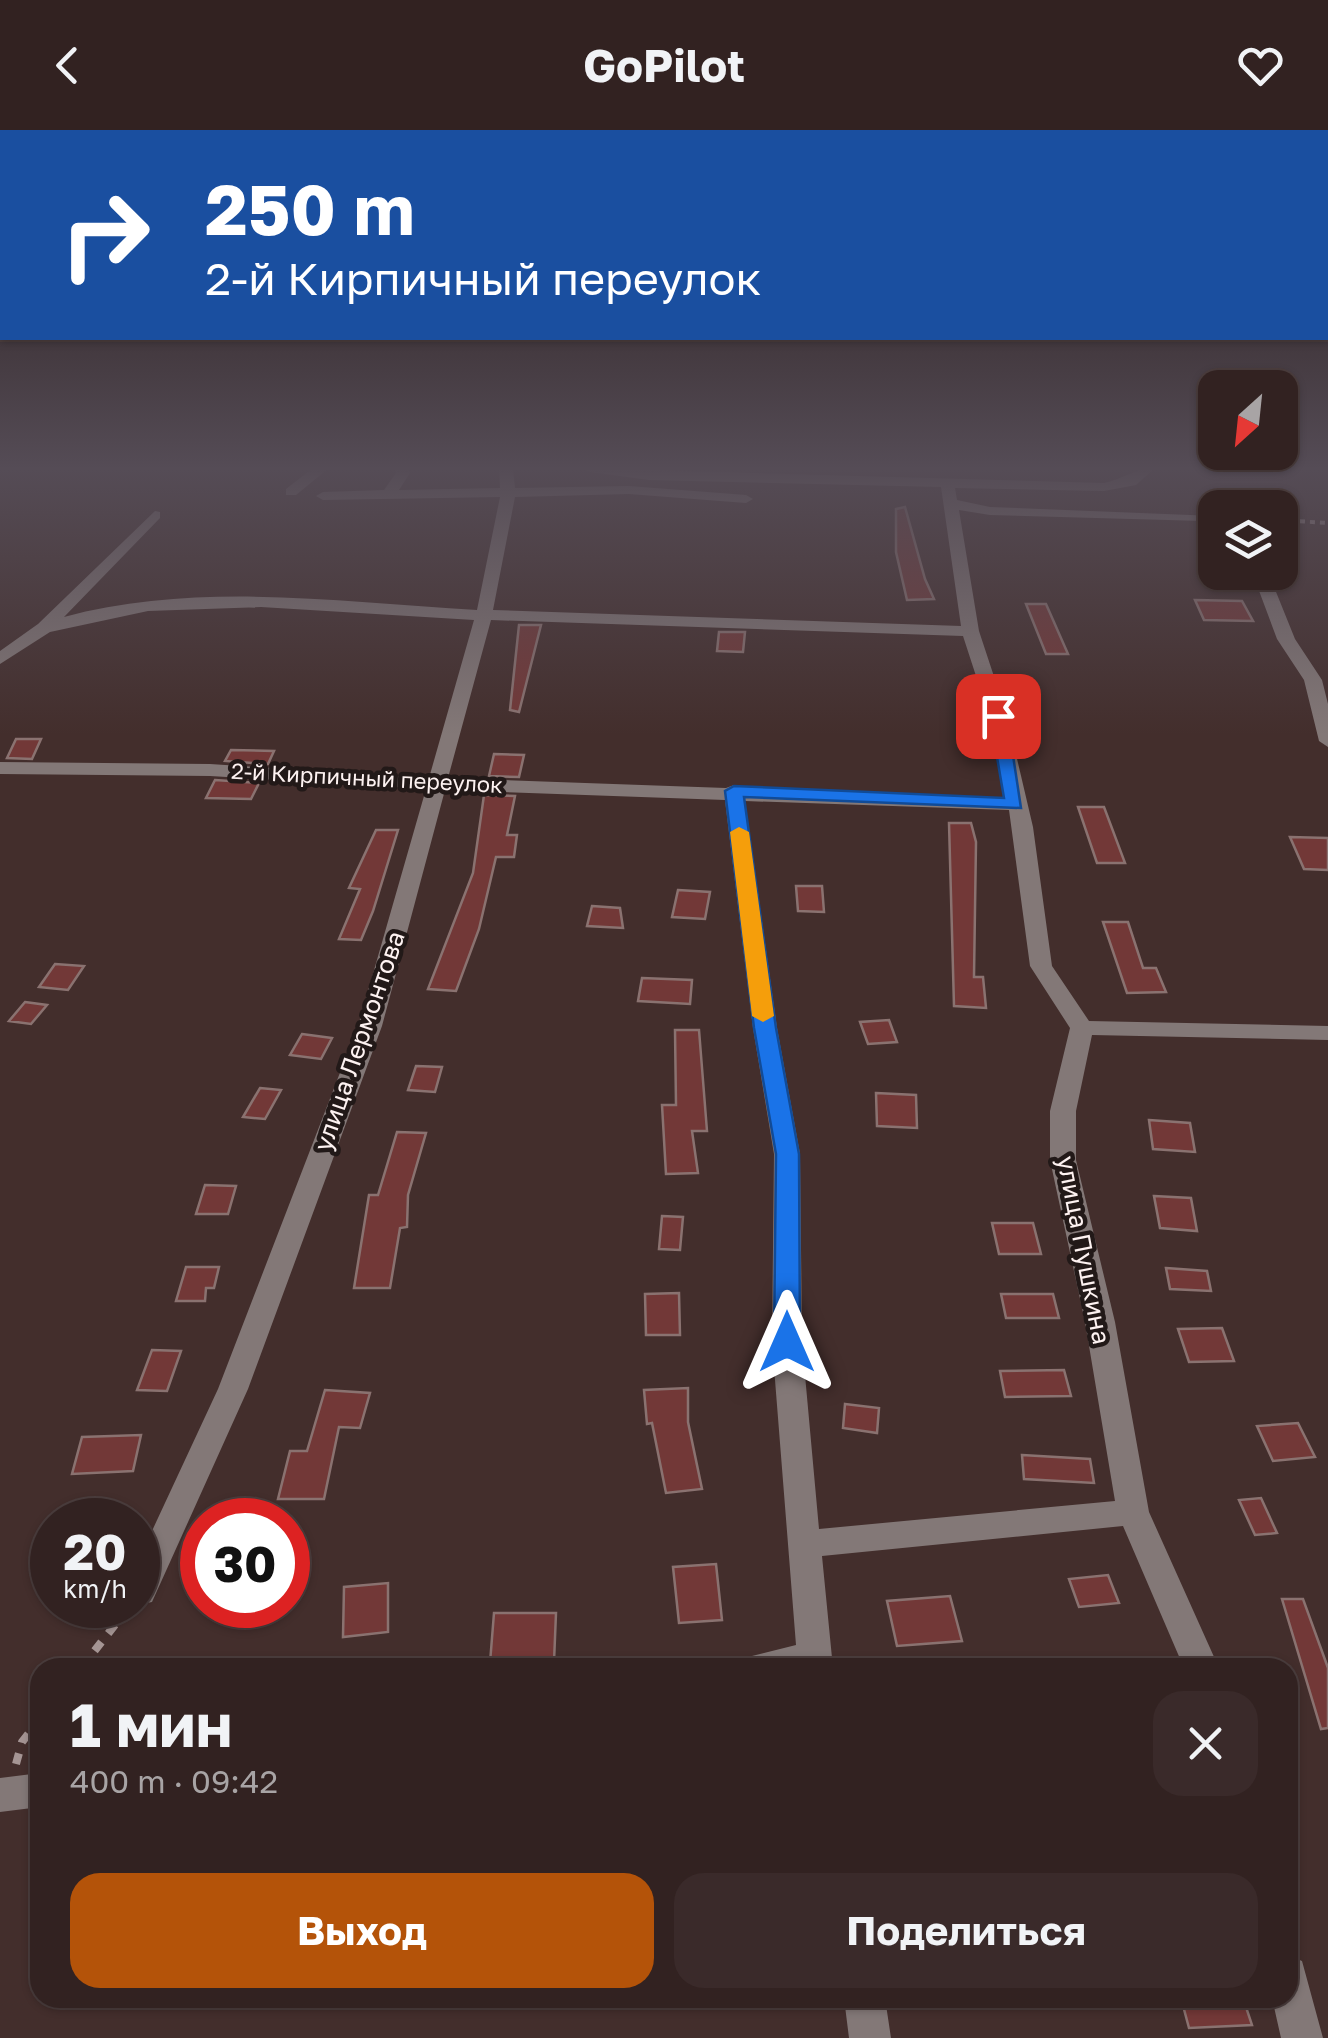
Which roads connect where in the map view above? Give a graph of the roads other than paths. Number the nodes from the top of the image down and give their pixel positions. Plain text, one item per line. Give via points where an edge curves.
1 (113, 557) edge
2 (496, 557) edge
3 (959, 557) edge
4 (1267, 590) edge
5 (484, 616) junction
6 (44, 628) junction
7 (970, 631) junction
8 (0, 660) edge
9 (1328, 741) edge
10 (0, 768) edge
11 (438, 784) junction
12 (734, 791) junction
13 (1014, 804) junction
14 (1082, 1028) junction
15 (1328, 1033) edge
16 (1133, 1512) junction
17 (805, 1544) junction
18 (160, 1547) edge
19 (814, 1658) edge
20 (1198, 1658) edge
21 (866, 2008) edge
22 (1295, 2008) edge
23 (870, 2038) edge
24 (1302, 2038) edge

1 - 6 street
2 - 5 street, улица Лермонтова
3 - 7 street
4 - 9 street via 1286,639 1313,680
5 - 6 street via 288,604 126,608
5 - 7 street
5 - 11 street, улица Лермонтова
6 - 8 street
7 - 13 street via 998,716
10 - 11 street, 2-й Кирпичный переулок via 210,770
11 - 12 street, 2-й Кирпичный переулок
11 - 18 street, улица Лермонтова via 370,1026 233,1389
12 - 13 street, 2-й Кирпичный переулок
12 - 17 street via 788,1154 787,1342
13 - 14 street via 1041,966
14 - 15 street
14 - 16 street, улица Пушкина via 1063,1111 1063,1160
16 - 17 street
16 - 20 street, улица Пушкина
17 - 19 street
21 - 23 street
22 - 24 street

